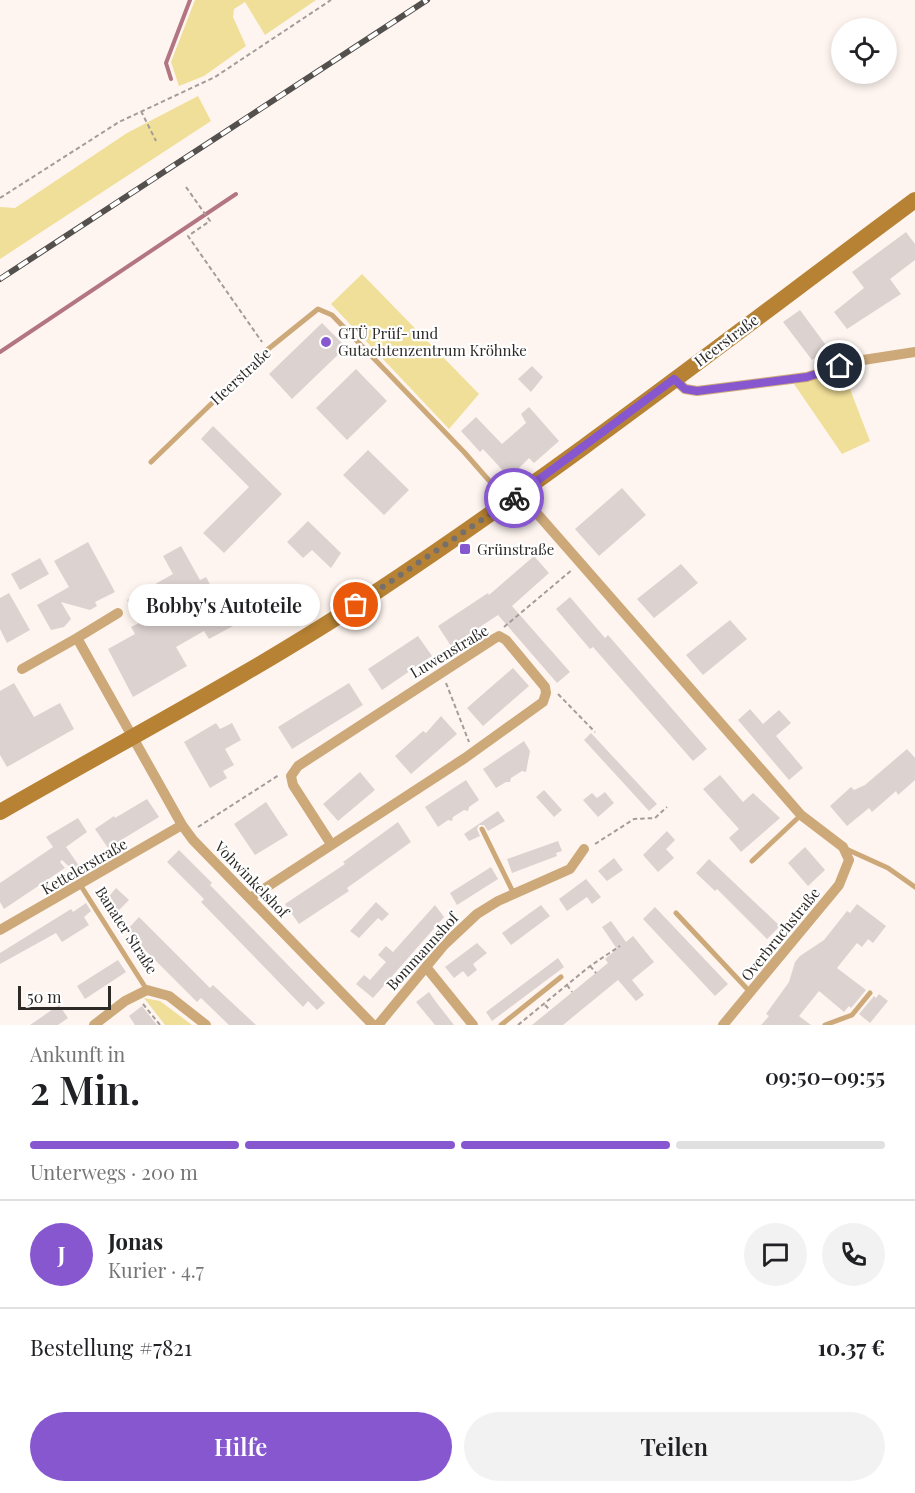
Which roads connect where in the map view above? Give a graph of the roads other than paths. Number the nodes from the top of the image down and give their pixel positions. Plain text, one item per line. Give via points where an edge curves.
1 (915, 200) edge
2 (915, 352) edge
3 (674, 379) junction
4 (151, 462) dead end
5 (514, 498) junction
6 (118, 613) dead end
7 (77, 638) junction
8 (22, 669) dead end
9 (133, 735) junction
10 (0, 812) edge
11 (801, 815) junction
12 (185, 829) junction
13 (482, 829) dead end
14 (331, 844) junction
15 (584, 849) road end
16 (845, 852) junction
17 (752, 861) dead end
18 (81, 886) junction
19 (915, 887) edge
20 (514, 894) junction
21 (250, 898) junction
22 (676, 913) dead end
23 (0, 930) edge
24 (426, 967) junction
25 (561, 977) dead end
26 (147, 990) junction
27 (751, 993) junction
28 (870, 993) dead end
29 (94, 1025) edge
30 (207, 1025) edge
31 (373, 1025) edge
32 (378, 1025) edge
33 (473, 1025) edge
34 (501, 1025) edge
35 (723, 1025) edge
36 (825, 1025) edge

1 - 3 main road, Heerstraße
2 - 3 street via 857,361 807,377 697,391 685,389
3 - 5 main road, Heerstraße
4 - 5 lane, Heerstraße via 267,350 318,309 332,315 464,452
5 - 9 main road, Heerstraße via 372,595 249,672
5 - 11 street via 580,563
6 - 7 street
7 - 8 street
7 - 9 street
9 - 10 main road, Heerstraße
9 - 12 street, Vohwinkelshof
11 - 16 street
11 - 17 lane
12 - 18 street, Kettelerstraße
12 - 21 street, Vohwinkelshof
13 - 20 lane
14 - 14 street, Luwenstraße via 293,785 291,776 298,766 499,636 506,640 545,687 543,702
14 - 21 street
15 - 20 street, Bommannshof via 570,868
16 - 19 lane via 888,868
16 - 27 street, Overbruchstraße via 848,868 839,885
18 - 23 street, Kettelerstraße
18 - 26 lane, Banater Straße
20 - 24 street, Bommannshof via 477,914
21 - 31 street, Vohwinkelshof
22 - 27 lane
24 - 32 street, Bommannshof
24 - 33 street
25 - 34 lane
26 - 29 street, Banater Straße
26 - 30 street, Banater Straße via 169,996
27 - 35 street, Overbruchstraße
28 - 36 lane via 852,1015

